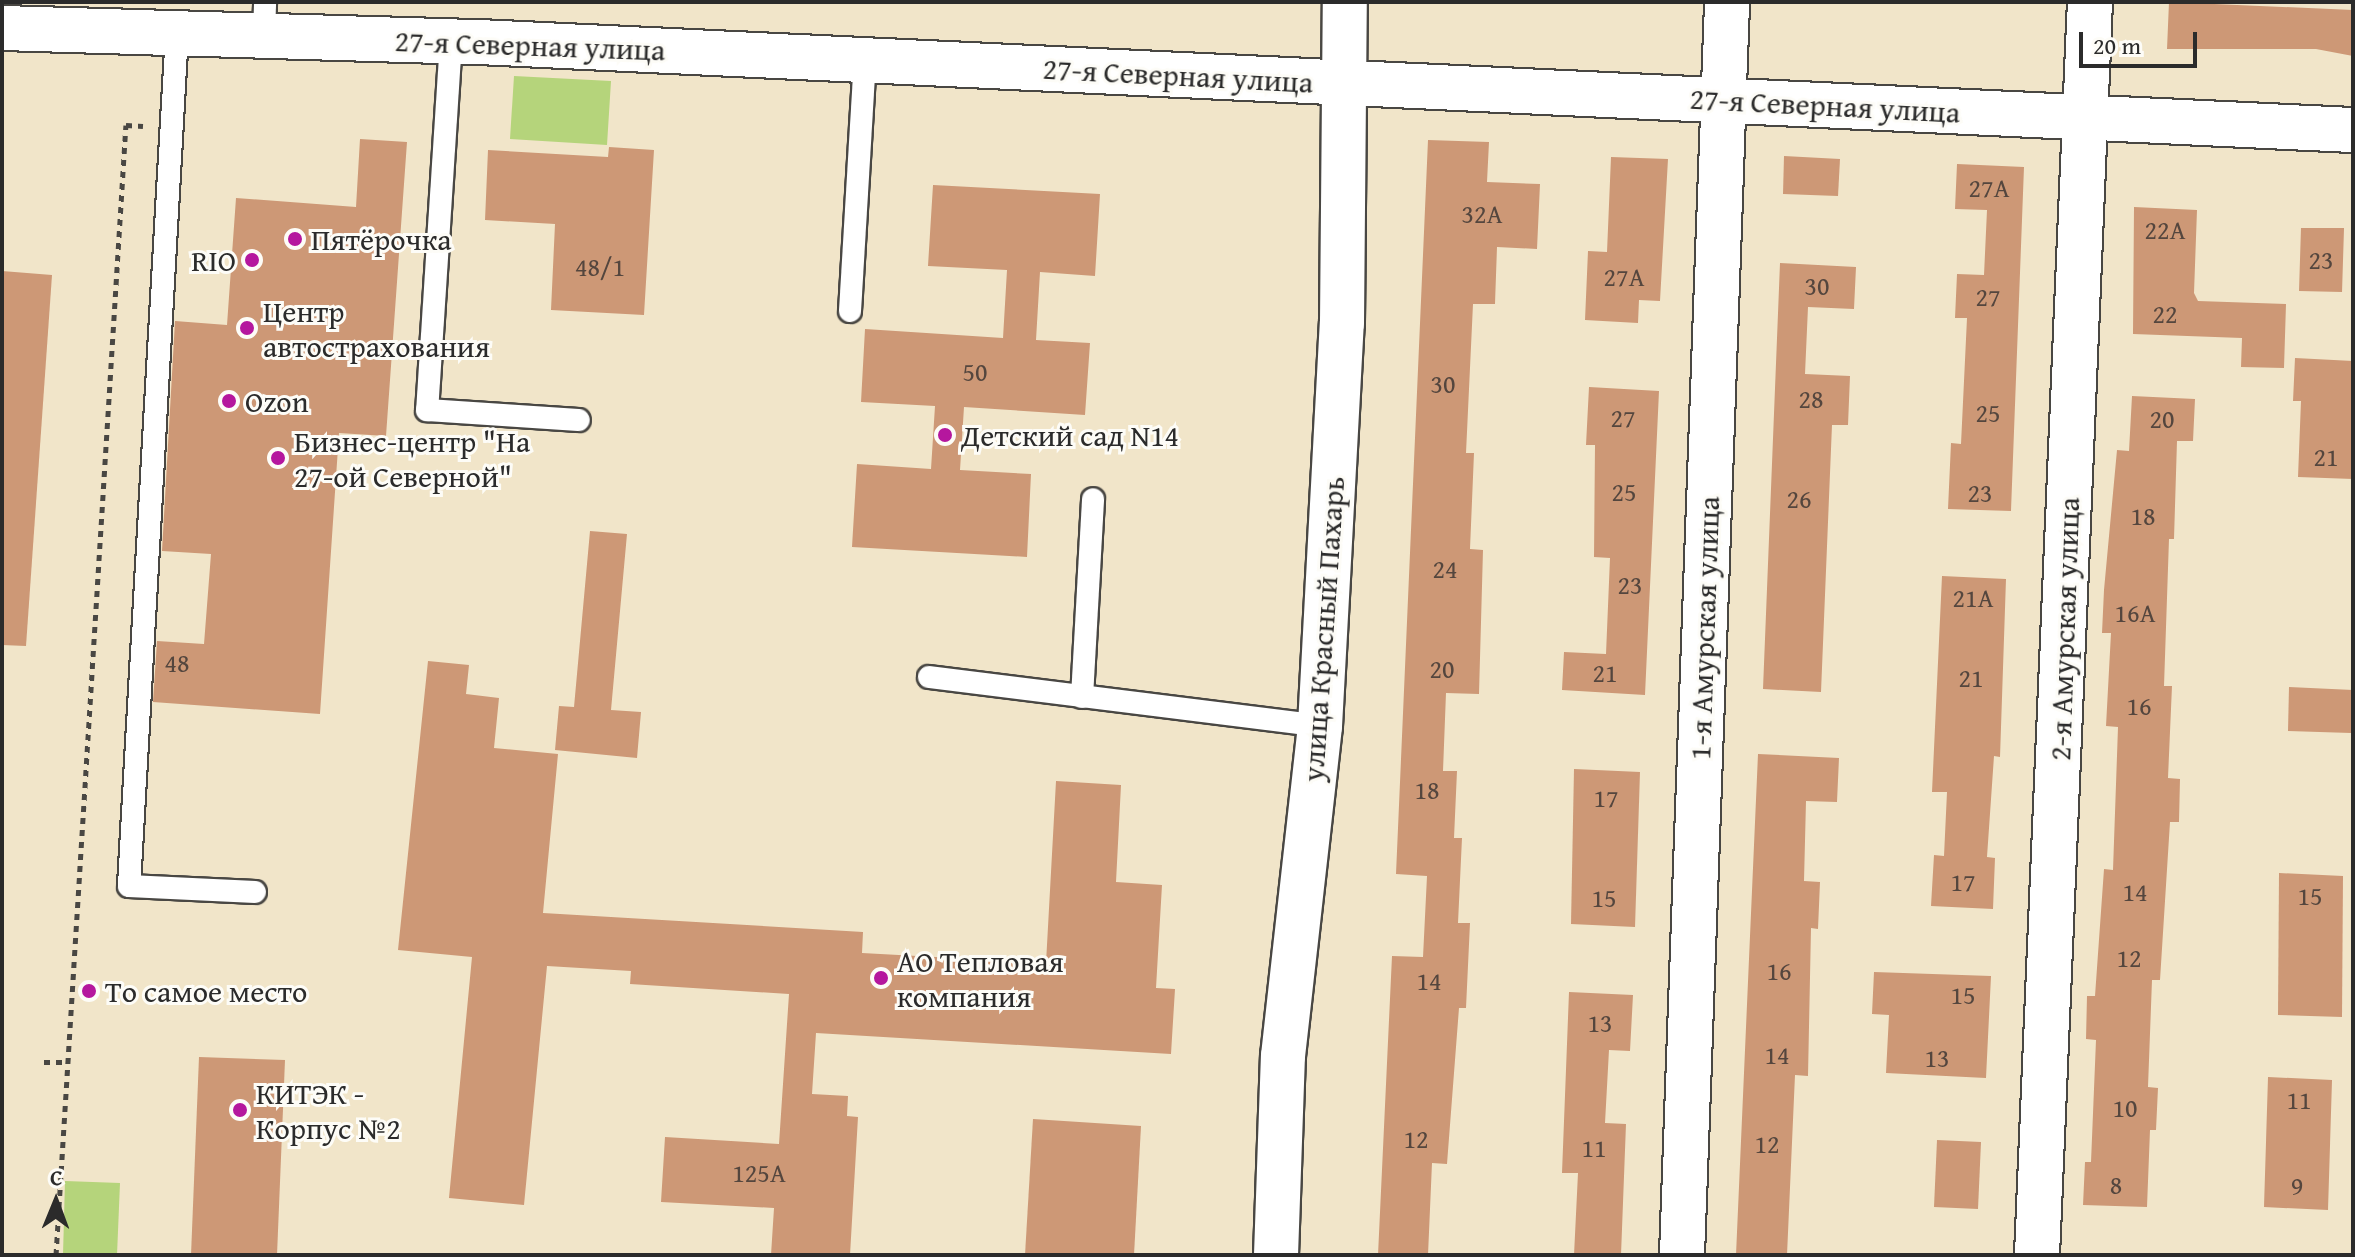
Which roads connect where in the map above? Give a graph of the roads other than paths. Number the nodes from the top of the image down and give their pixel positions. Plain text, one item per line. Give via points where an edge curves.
1 (1345, 2) edge
2 (1727, 2) edge
3 (2090, 2) edge
4 (264, 18) edge
5 (2, 28) edge
6 (177, 32) junction
7 (451, 41) junction
8 (865, 60) junction
9 (1344, 82) junction
10 (1723, 100) junction
11 (2086, 118) junction
12 (2353, 130) edge
13 (850, 311) dead end
14 (579, 420) dead end
15 (1093, 499) dead end
16 (929, 677) dead end
17 (1082, 697) junction
18 (1320, 726) junction
19 (255, 892) dead end
20 (1276, 1255) edge
21 (1682, 1255) edge
22 (2037, 1255) edge

1 - 9 street, улица Красный Пахарь
2 - 10 street, 1-я Амурская улица
3 - 11 street, 2-я Амурская улица
4 - 6 street, 27-я Северная улица
4 - 7 street, 27-я Северная улица
5 - 6 street, 27-я Северная улица
6 - 19 lane via 129,886
7 - 8 street, 27-я Северная улица
7 - 14 lane via 427,410
8 - 9 street, 27-я Северная улица
8 - 13 lane
9 - 10 street, 27-я Северная улица
9 - 18 street, улица Красный Пахарь via 1342,323
10 - 11 street, 27-я Северная улица
10 - 21 street, 1-я Амурская улица
11 - 12 street, 27-я Северная улица
11 - 22 street, 2-я Амурская улица
15 - 17 lane
16 - 17 lane
17 - 18 lane
18 - 20 street, улица Красный Пахарь via 1283,1056

